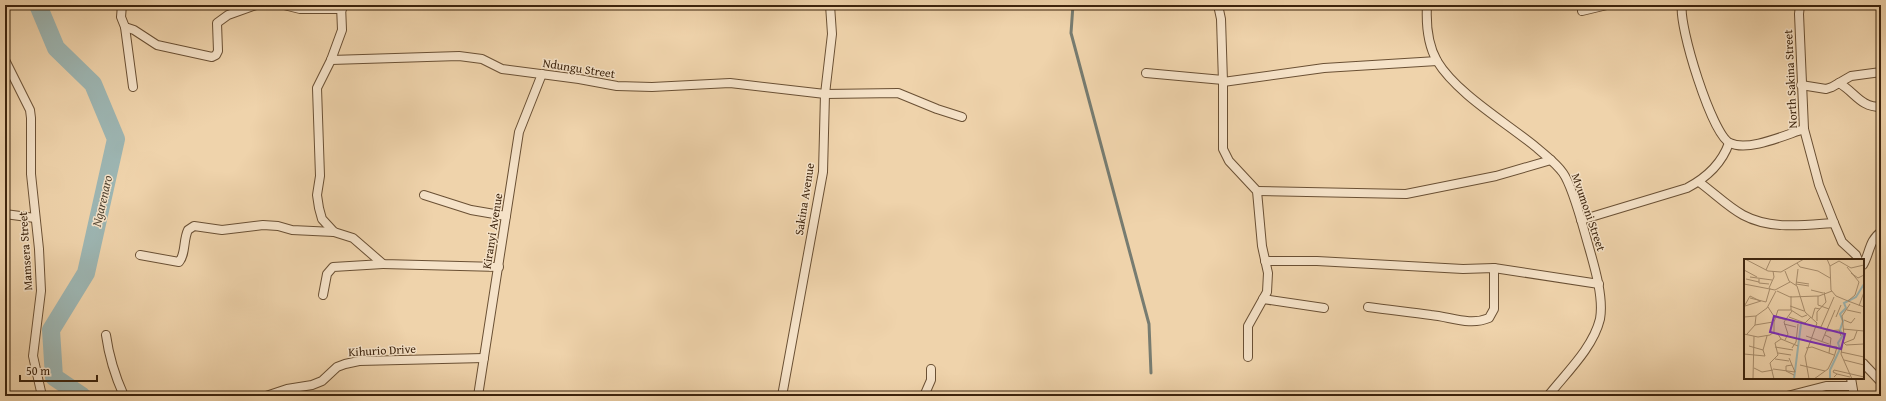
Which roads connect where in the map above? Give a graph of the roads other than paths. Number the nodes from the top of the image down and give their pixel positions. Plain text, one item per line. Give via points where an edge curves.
1 (122, 5) edge
2 (256, 5) edge
3 (284, 5) edge
4 (830, 5) edge
5 (1218, 5) edge
6 (1427, 5) edge
7 (1607, 5) edge
8 (1682, 5) edge
9 (1800, 5) edge
10 (342, 7) edge
11 (1582, 11) dead end
12 (125, 27) junction
13 (5, 60) edge
14 (331, 60) junction
15 (1437, 60) junction
16 (1881, 72) edge
17 (1146, 73) dead end
18 (542, 74) junction
19 (1223, 81) junction
20 (1839, 83) junction
21 (1801, 85) junction
22 (134, 87) dead end
23 (825, 94) junction
24 (1881, 107) edge
25 (962, 117) dead end
26 (1804, 129) junction
27 (1729, 143) junction
28 (1551, 160) junction
29 (1699, 182) junction
30 (1258, 191) junction
31 (424, 195) dead end
32 (5, 214) edge
33 (506, 216) junction
34 (35, 218) junction
35 (1581, 220) junction
36 (1834, 223) junction
37 (334, 232) junction
38 (1881, 232) edge
39 (140, 255) dead end
40 (1858, 259) edge
41 (1265, 261) junction
42 (1864, 261) edge
43 (383, 264) junction
44 (498, 267) junction
45 (1494, 268) junction
46 (1599, 284) junction
47 (323, 295) dead end
48 (1263, 299) junction
49 (1368, 307) dead end
50 (1324, 308) dead end
51 (106, 335) dead end
52 (1248, 357) dead end
53 (484, 358) junction
54 (1864, 364) edge
55 (932, 369) dead end
56 (1852, 382) edge
57 (1881, 382) edge
58 (42, 396) edge
59 (124, 396) edge
60 (266, 396) edge
61 (478, 396) edge
62 (782, 396) edge
63 (924, 396) edge
64 (1548, 396) edge
65 (1787, 396) edge
66 (1854, 396) edge

1 - 12 street via 121,17
2 - 12 street via 220,19 217,23 216,56 204,56 157,45
3 - 10 street via 300,10
4 - 23 street, Sakina Avenue via 832,34
5 - 19 street via 1221,19
6 - 15 street, Mvumoni Street via 1429,37
7 - 11 street
8 - 27 street via 1683,22 1703,95 1720,131
9 - 21 street, North Sakina Street
10 - 14 street via 342,30
12 - 22 street
13 - 34 street, Mamsera Street via 30,110
14 - 18 street, Ndungu Street via 459,56 482,59 502,68
14 - 37 street via 317,88 320,176 317,195 322,219
15 - 19 street via 1324,68
15 - 28 street, Mvumoni Street via 1455,83
16 - 20 street via 1851,76
17 - 19 street
18 - 23 street, Ndungu Street via 617,86 730,84
18 - 33 street, Kiranyi Avenue via 519,132
19 - 30 street via 1225,153 1229,161
20 - 21 street via 1826,88
20 - 24 street via 1868,106
21 - 26 street, North Sakina Street
23 - 25 street, Ndungu Street via 898,93
23 - 62 street, Sakina Avenue via 823,172
26 - 27 street via 1752,146
26 - 36 street, North Sakina Street via 1819,185
27 - 29 street via 1720,161
28 - 30 street via 1421,193
28 - 35 street, Mvumoni Street via 1564,174
29 - 35 street via 1687,188
29 - 36 street via 1743,215 1765,222 1788,226
30 - 41 street
31 - 33 street via 471,210
32 - 34 street
33 - 44 street, Kiranyi Avenue
34 - 58 street, Mamsera Street via 41,292 33,356
35 - 46 street, Mvumoni Street
36 - 40 street, North Sakina Street via 1842,242
37 - 39 street via 292,230 263,225 222,230 194,226 184,237 182,258 179,262
37 - 43 street via 353,238
38 - 42 street via 1872,240
41 - 45 street
41 - 48 street via 1268,283
43 - 44 street
43 - 47 street via 333,267 327,274
44 - 53 street, Kiranyi Avenue
45 - 46 street
45 - 49 street via 1494,309 1489,318 1481,321 1471,322
46 - 64 street, Mvumoni Street via 1600,317 1596,332
48 - 50 street
48 - 52 street via 1248,326
51 - 59 street via 109,356
53 - 60 street, Kihurio Drive via 359,361 337,367 322,381 312,385
53 - 61 street, Kiranyi Avenue
54 - 57 street
55 - 63 street via 931,380
56 - 65 street
56 - 66 street

